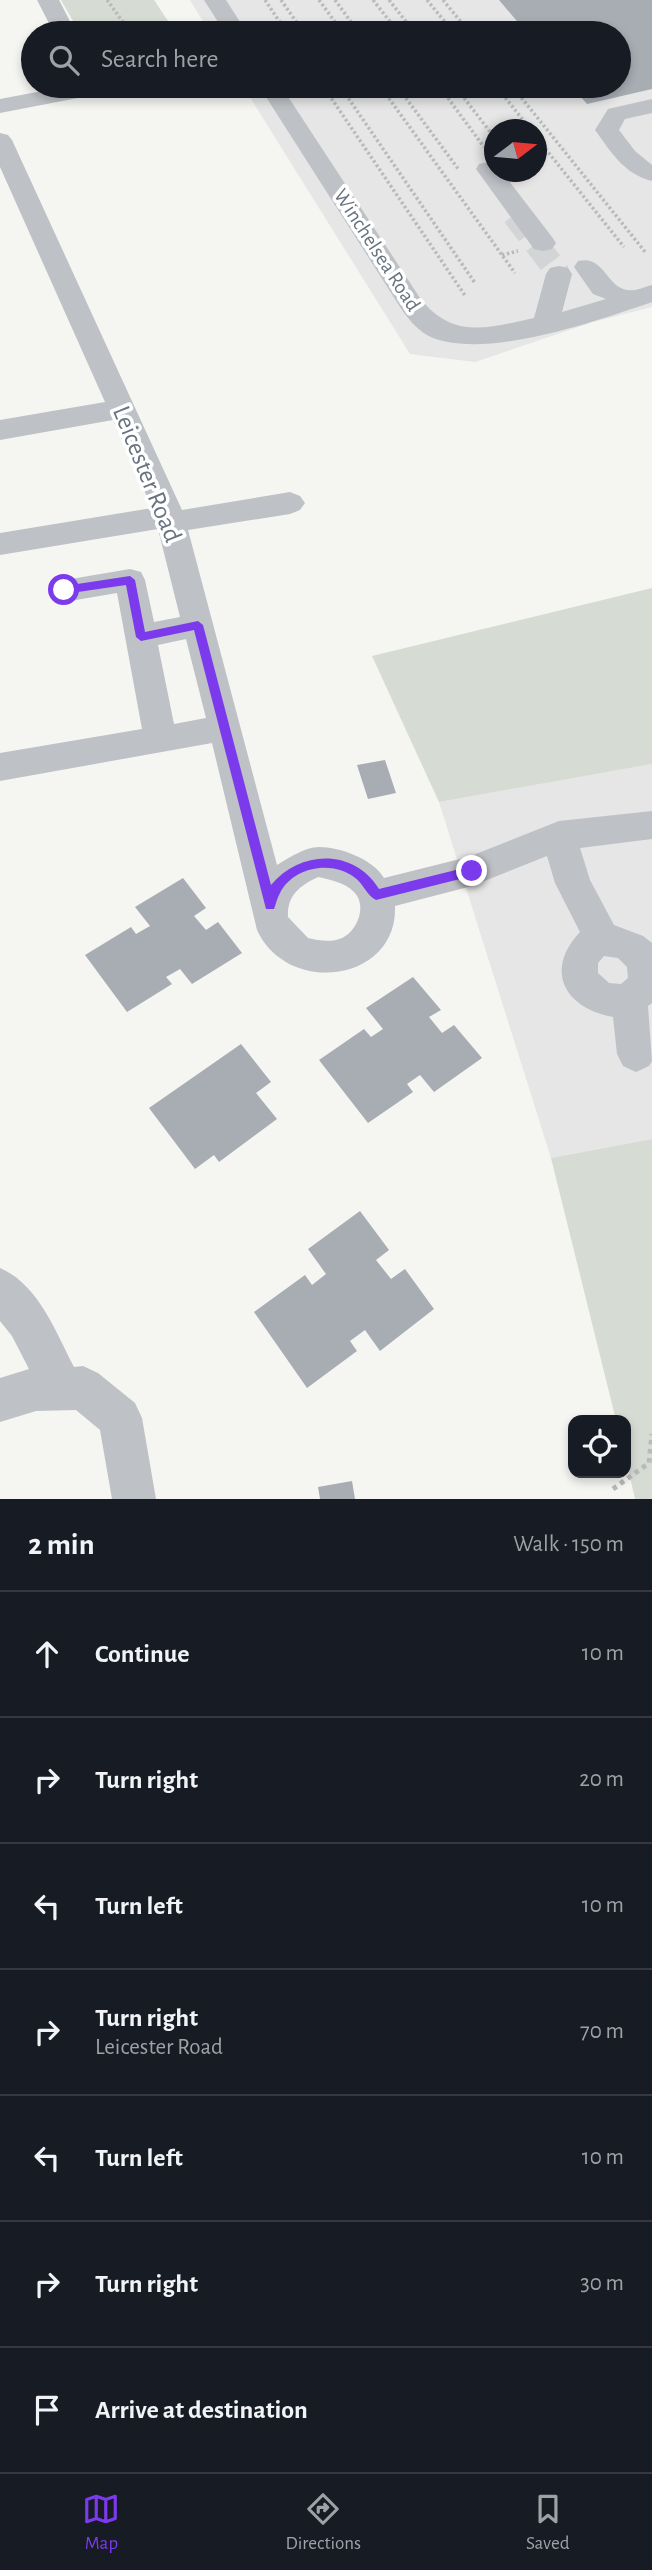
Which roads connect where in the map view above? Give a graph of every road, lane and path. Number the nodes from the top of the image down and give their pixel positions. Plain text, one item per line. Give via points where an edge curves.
1 (48, 0) edge
2 (107, 0) edge
3 (215, 0) edge
4 (265, 0) edge
5 (281, 0) edge
6 (319, 0) edge
7 (335, 0) edge
8 (373, 0) edge
9 (389, 0) edge
10 (427, 0) edge
11 (443, 0) edge
12 (59, 21) edge
13 (122, 21) edge
14 (228, 21) edge
15 (279, 21) edge
16 (296, 21) edge
17 (334, 21) edge
18 (350, 21) edge
19 (390, 21) edge
20 (406, 21) edge
21 (444, 21) edge
22 (460, 21) edge
23 (42, 98) edge
24 (278, 98) edge
25 (331, 98) edge
26 (348, 98) edge
27 (389, 98) edge
28 (406, 98) edge
29 (447, 98) edge
30 (464, 98) edge
31 (506, 98) edge
32 (522, 98) edge
33 (0, 106) edge
34 (652, 106) edge
35 (522, 119) edge
36 (652, 119) edge
37 (484, 123) edge
38 (0, 139) edge
39 (620, 146) junction
40 (547, 150) edge
41 (484, 154) edge
42 (459, 170) dead end
43 (652, 174) edge
44 (502, 182) edge
45 (543, 243) dead end
46 (624, 247) dead end
47 (646, 253) dead end
48 (587, 267) tunnel mouth
49 (559, 274) dead end
50 (523, 277) joint
51 (475, 283) dead end
52 (642, 297) edge
53 (466, 298) dead end
54 (546, 323) junction
55 (121, 409) junction
56 (0, 430) edge
57 (290, 503) dead end
58 (127, 505) dead end
59 (171, 519) junction
60 (94, 520) junction
61 (0, 526) edge
62 (0, 544) edge
63 (64, 590) dead end
64 (198, 625) junction
65 (141, 637) junction
66 (225, 728) junction
67 (160, 739) junction
68 (0, 767) edge
69 (652, 825) edge
70 (559, 836) junction
71 (376, 895) junction
72 (270, 905) junction
73 (636, 1054) dead end
74 (0, 1289) edge
75 (62, 1388) junction
76 (0, 1400) edge
77 (652, 1434) edge
78 (613, 1489) dead end
79 (134, 1499) edge

1 - 12 street
2 - 13 path
3 - 14 street
4 - 15 path
5 - 16 path
6 - 17 path
7 - 18 path
8 - 19 path
9 - 20 path
10 - 21 path
11 - 22 path
23 - 33 street
24 - 54 street, Winchelsea Road via 424,321 443,333 463,337
25 - 53 path
26 - 51 path
27 - 50 path
28 - 42 path
29 - 41 path
30 - 37 path
31 - 35 path
32 - 47 path
34 - 39 street via 616,114 607,130
36 - 39 street via 637,124
38 - 55 street, Leicester Road
39 - 43 street via 638,169
40 - 46 path
44 - 45 street
48 - 52 street via 602,288
49 - 54 street
50 - 54 street
52 - 54 street, Winchelsea Road
55 - 56 street
55 - 59 street, Leicester Road
57 - 59 street
58 - 60 street
59 - 60 street
59 - 64 street, Leicester Road
60 - 61 street
60 - 62 street
63 - 65 street via 130,580
64 - 65 street
64 - 66 street, Leicester Road
65 - 67 street
66 - 67 street
66 - 72 street, Leicester Road
67 - 68 street
69 - 70 street
70 - 71 street via 472,871
70 - 73 street via 573,883 603,940 593,943 580,957 579,976 593,995 629,1000
71 - 72 street via 368,880 354,870 318,862 286,876
71 - 72 street via 376,927 367,940 353,950 320,958 288,946 277,934
74 - 75 street via 27,1321
75 - 76 street via 36,1389
75 - 79 street via 83,1388 120,1418
77 - 78 path via 649,1463

